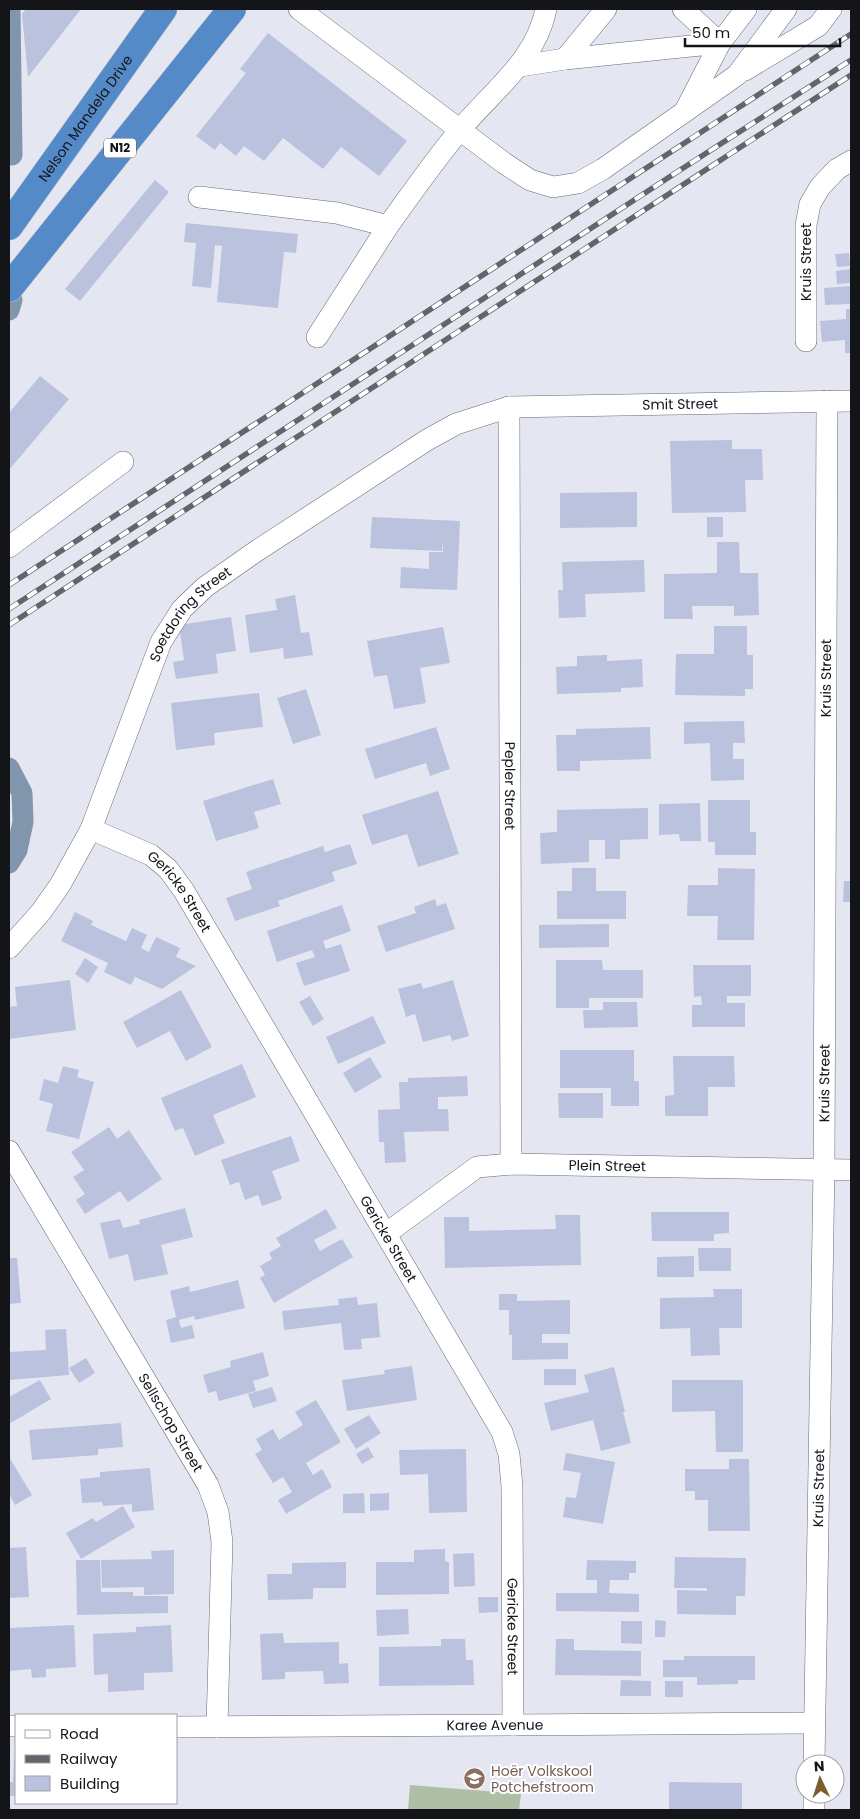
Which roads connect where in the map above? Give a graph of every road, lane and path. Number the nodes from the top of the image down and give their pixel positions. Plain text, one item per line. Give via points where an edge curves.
1 (162, 9) edge
2 (232, 9) edge
3 (299, 9) edge
4 (546, 9) edge
5 (606, 9) edge
6 (683, 9) edge
7 (746, 9) edge
8 (786, 9) edge
9 (832, 9) edge
10 (846, 9) edge
11 (818, 26) junction
12 (720, 43) junction
13 (566, 59) junction
14 (520, 66) junction
15 (737, 75) junction
16 (682, 114) junction
17 (459, 131) junction
18 (851, 161) edge
19 (199, 197) dead end
20 (9, 226) edge
21 (388, 226) junction
22 (9, 288) edge
23 (317, 337) dead end
24 (806, 341) dead end
25 (827, 401) junction
26 (851, 401) edge
27 (509, 407) junction
28 (123, 462) dead end
29 (9, 547) edge
30 (91, 829) junction
31 (9, 948) edge
32 (9, 1151) edge
33 (511, 1164) junction
34 (824, 1169) junction
35 (851, 1170) edge
36 (387, 1233) junction
37 (814, 1723) junction
38 (513, 1725) junction
39 (178, 1727) edge
40 (217, 1727) junction
41 (814, 1754) edge

1 - 20 highway, Nelson Mandela Drive
2 - 22 highway, N12
3 - 17 street
4 - 14 street via 543,24
5 - 13 street
6 - 12 street
7 - 12 street
8 - 15 street
9 - 11 street
10 - 11 street
11 - 15 street
12 - 13 street
12 - 16 street
13 - 14 street
14 - 17 street
15 - 16 street
16 - 17 street via 603,169 578,183 553,187 530,180
17 - 21 street
18 - 24 street, Kruis Street via 820,187 810,204 806,225
19 - 21 street via 337,213
21 - 23 street
25 - 26 street, Smit Street
25 - 27 street, Smit Street
25 - 34 street, Kruis Street
27 - 30 street, Soetdoring Street via 456,424 427,440 254,552 205,587 182,609 161,642
27 - 33 street, Pepler Street
28 - 29 street
30 - 31 street, Soetdoring Street via 60,885
30 - 36 street, Gericke Street via 151,855 168,869
32 - 40 street, Sellschop Street via 208,1485 218,1512 222,1542
33 - 34 street, Plein Street
33 - 36 street, Plein Street via 477,1167
34 - 35 street, Plein Street
34 - 37 street, Kruis Street
36 - 38 street, Gericke Street via 502,1432 509,1454 512,1486
37 - 38 street, Karee Avenue
37 - 41 street, Kruis Street
38 - 40 street, Karee Avenue
39 - 40 street, Karee Avenue

